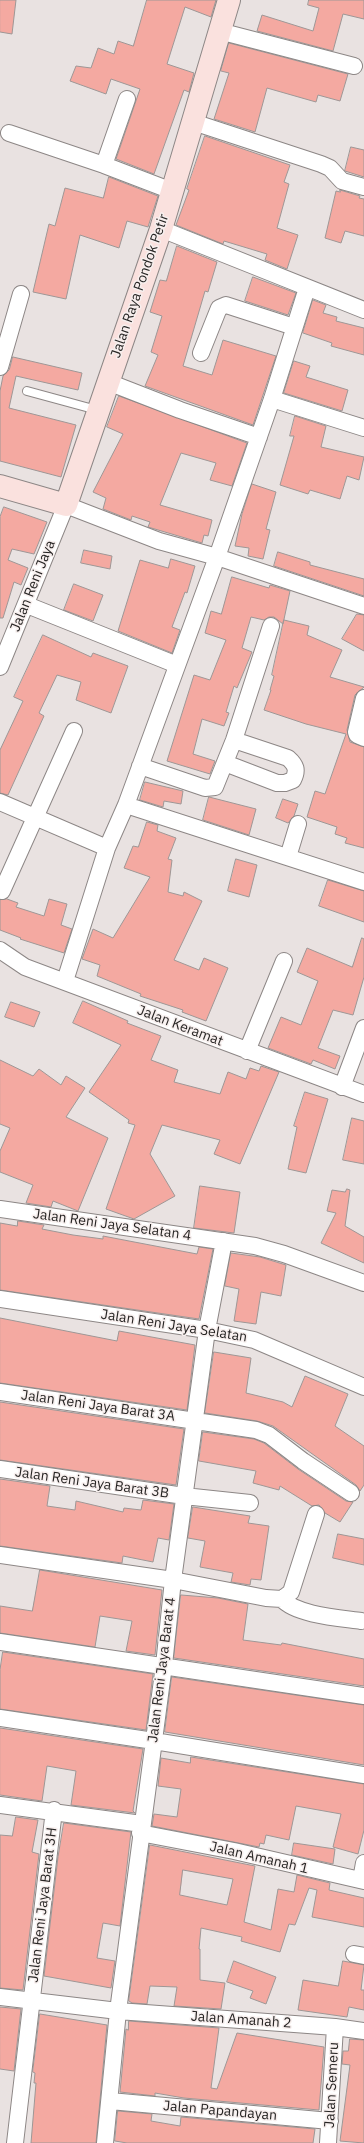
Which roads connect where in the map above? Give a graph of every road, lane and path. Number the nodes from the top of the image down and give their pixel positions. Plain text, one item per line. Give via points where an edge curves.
1 (229, 0) edge
2 (220, 31) junction
3 (354, 66) dead end
4 (127, 99) dead end
5 (193, 122) junction
6 (9, 133) dead end
7 (104, 165) junction
8 (364, 187) edge
9 (172, 190) junction
10 (161, 229) junction
11 (307, 288) junction
12 (21, 294) dead end
13 (364, 310) edge
14 (294, 327) junction
15 (201, 353) dead end
16 (0, 367) edge
17 (108, 382) junction
18 (27, 392) dead end
19 (272, 399) junction
20 (98, 410) junction
21 (364, 428) edge
22 (259, 437) junction
23 (0, 486) edge
24 (66, 505) junction
25 (217, 557) junction
26 (26, 605) junction
27 (364, 606) edge
28 (271, 626) dead end
29 (177, 665) junction
30 (0, 667) edge
31 (364, 698) edge
32 (74, 731) dead end
33 (364, 738) edge
34 (234, 740) junction
35 (225, 763) junction
36 (140, 766) junction
37 (0, 802) edge
38 (126, 805) junction
39 (36, 818) junction
40 (298, 824) dead end
41 (107, 848) junction
42 (288, 857) junction
43 (364, 882) edge
44 (2, 891) dead end
45 (0, 950) edge
46 (284, 961) dead end
47 (65, 981) junction
48 (364, 1028) edge
49 (247, 1051) junction
50 (342, 1087) junction
51 (364, 1094) edge
52 (0, 1209) edge
53 (224, 1241) junction
54 (364, 1283) edge
55 (0, 1299) edge
56 (207, 1330) junction
57 (364, 1387) edge
58 (0, 1392) edge
59 (195, 1421) junction
60 (0, 1469) edge
61 (351, 1493) dead end
62 (184, 1496) junction
63 (250, 1503) dead end
64 (316, 1514) dead end
65 (0, 1555) edge
66 (173, 1580) junction
67 (282, 1599) junction
68 (361, 1621) dead end
69 (0, 1642) edge
70 (164, 1665) junction
71 (364, 1696) edge
72 (0, 1718) edge
73 (154, 1741) junction
74 (364, 1775) edge
75 (0, 1804) edge
76 (54, 1810) junction
77 (141, 1828) junction
78 (364, 1863) edge
79 (362, 1880) edge
80 (0, 1997) edge
81 (32, 2000) junction
82 (118, 2011) junction
83 (335, 2027) junction
84 (364, 2031) edge
85 (110, 2101) junction
86 (330, 2121) junction
87 (15, 2143) edge
88 (105, 2143) edge
89 (328, 2143) edge

1 - 2 main road, Jalan Raya Pondok Petir
2 - 3 street
2 - 5 main road, Jalan Raya Pondok Petir
4 - 7 street
5 - 8 street via 321,164 330,168 342,181
5 - 9 main road, Jalan Raya Pondok Petir
6 - 7 street
7 - 9 street
9 - 10 main road, Jalan Raya Pondok Petir
10 - 11 street
10 - 17 main road, Jalan Raya Pondok Petir
11 - 13 street
11 - 14 street
12 - 16 street
14 - 15 street via 226,305 219,308
14 - 19 street
17 - 20 main road, Jalan Raya Pondok Petir
17 - 22 street
18 - 20 lane
19 - 21 street
19 - 22 street
20 - 24 main road, Jalan Raya Pondok Petir
22 - 25 street
23 - 24 main road
24 - 25 street via 159,541
24 - 26 street, Jalan Reni Jaya
25 - 27 street
25 - 29 street
26 - 29 street
26 - 30 street, Jalan Reni Jaya
28 - 34 street
29 - 36 street
31 - 33 street via 356,732
32 - 39 street
34 - 35 street
34 - 35 street via 288,758 294,764 297,773 293,780 278,783
35 - 36 street via 211,789
36 - 38 street
37 - 39 street
38 - 41 street
38 - 42 street
39 - 41 street
39 - 44 street
40 - 42 street
41 - 47 street
42 - 43 street
45 - 47 street, Jalan Keramat via 26,967
46 - 49 street
47 - 49 street, Jalan Keramat
48 - 50 street
49 - 50 street, Jalan Keramat
50 - 51 street, Jalan Keramat
52 - 53 street, Jalan Reni Jaya Selatan 4
53 - 54 street, Jalan Reni Jaya Selatan 4 via 284,1254
53 - 56 street, Jalan Reni Jaya Barat 4
55 - 56 street, Jalan Reni Jaya Selatan
56 - 57 street, Jalan Reni Jaya Selatan via 254,1340
56 - 59 street, Jalan Reni Jaya Barat 4
58 - 59 street, Jalan Reni Jaya Barat 3A
59 - 61 street, Jalan Reni Jaya Barat 3A via 234,1425 269,1435
59 - 62 street, Jalan Reni Jaya Barat 4
60 - 62 street, Jalan Reni Jaya Barat 3B
62 - 63 street, Jalan Reni Jaya Barat 3B
62 - 66 street, Jalan Reni Jaya Barat 4
64 - 67 street via 291,1592
65 - 66 street
66 - 67 street
66 - 70 street, Jalan Reni Jaya Barat 4
67 - 68 street via 287,1606
69 - 70 street
70 - 71 street
70 - 73 street, Jalan Reni Jaya Barat 4
72 - 73 street
73 - 74 street
73 - 77 street, Jalan Reni Jaya Barat 4
75 - 76 street, Jalan Amanah 1
76 - 77 street, Jalan Amanah 1
76 - 81 street, Jalan Reni Jaya Barat 3H
77 - 79 street, Jalan Amanah 1
77 - 82 street, Jalan Reni Jaya Barat 4
78 - 79 street, Jalan Amanah 1
80 - 81 street, Jalan Amanah 2
81 - 82 street, Jalan Amanah 2
81 - 87 street, Jalan Reni Jaya Barat 3H
82 - 83 street, Jalan Amanah 2
82 - 85 street, Jalan Reni Jaya Barat 4
83 - 84 street, Jalan Amanah 2
83 - 86 street, Jalan Semeru
85 - 86 street, Jalan Papandayan
85 - 88 street, Jalan Reni Jaya Barat 4
86 - 89 street, Jalan Semeru

